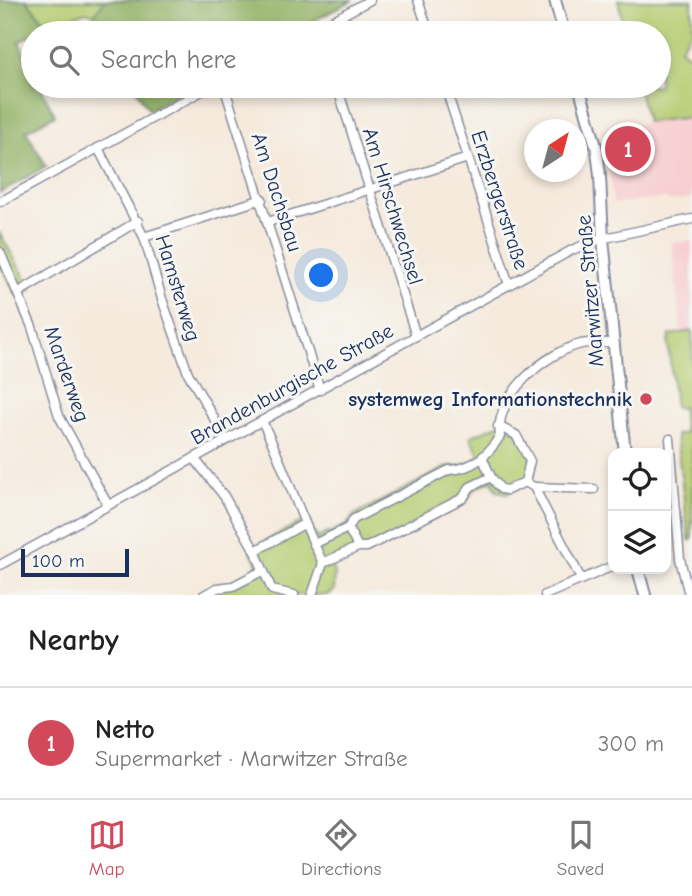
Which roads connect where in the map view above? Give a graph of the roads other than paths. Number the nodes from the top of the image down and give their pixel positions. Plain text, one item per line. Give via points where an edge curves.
1 (370, 0) edge
2 (418, 0) edge
3 (555, 0) edge
4 (335, 21) edge
5 (425, 21) edge
6 (561, 21) edge
7 (189, 98) edge
8 (228, 98) edge
9 (341, 98) edge
10 (449, 98) edge
11 (582, 98) edge
12 (98, 148) junction
13 (468, 158) junction
14 (370, 189) junction
15 (262, 199) junction
16 (0, 202) edge
17 (692, 219) edge
18 (138, 221) junction
19 (268, 222) junction
20 (144, 236) junction
21 (603, 239) junction
22 (0, 252) edge
23 (509, 285) junction
24 (19, 292) junction
25 (416, 336) junction
26 (614, 342) junction
27 (320, 390) junction
28 (262, 421) junction
29 (498, 426) junction
30 (226, 439) junction
31 (670, 439) dead end
32 (625, 448) edge
33 (194, 458) junction
34 (482, 459) junction
35 (491, 477) junction
36 (525, 482) junction
37 (534, 486) junction
38 (594, 489) dead end
39 (108, 505) junction
40 (304, 524) junction
41 (348, 528) junction
42 (314, 544) junction
43 (358, 547) junction
44 (254, 551) junction
45 (323, 563) junction
46 (0, 565) edge
47 (608, 568) edge
48 (262, 571) junction
49 (639, 574) edge
50 (580, 579) junction
51 (268, 593) edge
52 (204, 595) edge
53 (294, 595) edge
54 (312, 595) edge
55 (545, 595) edge
56 (645, 595) edge
57 (689, 595) edge

1 - 4 street
2 - 5 street
3 - 6 main road
7 - 12 street
8 - 15 street, Am Dachsbau
9 - 14 street, Am Hirschwechsel
10 - 13 street, Erzbergerstraße
11 - 21 main road, Marwitzer Straße via 597,150
12 - 16 street
12 - 18 street, Hamsterweg
13 - 14 street
13 - 23 street, Erzbergerstraße
14 - 19 street
14 - 25 street, Am Hirschwechsel
15 - 19 street, Am Dachsbau
15 - 20 street
17 - 21 street, Brandenburgische Straße
18 - 20 street, Hamsterweg
18 - 24 street
19 - 27 street, Am Dachsbau
20 - 30 street, Hamsterweg via 179,350
21 - 23 street, Brandenburgische Straße via 588,242
21 - 26 main road, Marwitzer Straße
22 - 24 street, Marderweg
23 - 25 street, Brandenburgische Straße
24 - 39 street, Marderweg via 59,416
25 - 27 street, Brandenburgische Straße
26 - 29 street via 582,344 533,369 515,391
26 - 32 main road, Marwitzer Straße
27 - 28 street, Brandenburgische Straße
28 - 30 street, Brandenburgische Straße
28 - 40 street
29 - 34 street via 500,436
29 - 36 street via 516,435 530,461
30 - 33 street, Brandenburgische Straße
31 - 57 street via 680,559
33 - 39 street, Brandenburgische Straße
33 - 44 street via 224,496
34 - 35 street
34 - 41 street via 461,470 449,470 354,519
35 - 36 street via 500,489
35 - 43 street via 470,487 463,498 367,547
36 - 37 street
37 - 38 street
37 - 50 street
39 - 46 street, Brandenburgische Straße
40 - 42 street
40 - 44 street
41 - 42 street
41 - 43 street
42 - 45 street
43 - 45 street
44 - 48 street
45 - 54 street
47 - 50 street
48 - 51 street
48 - 52 street
49 - 56 main road
50 - 55 street
51 - 53 street

